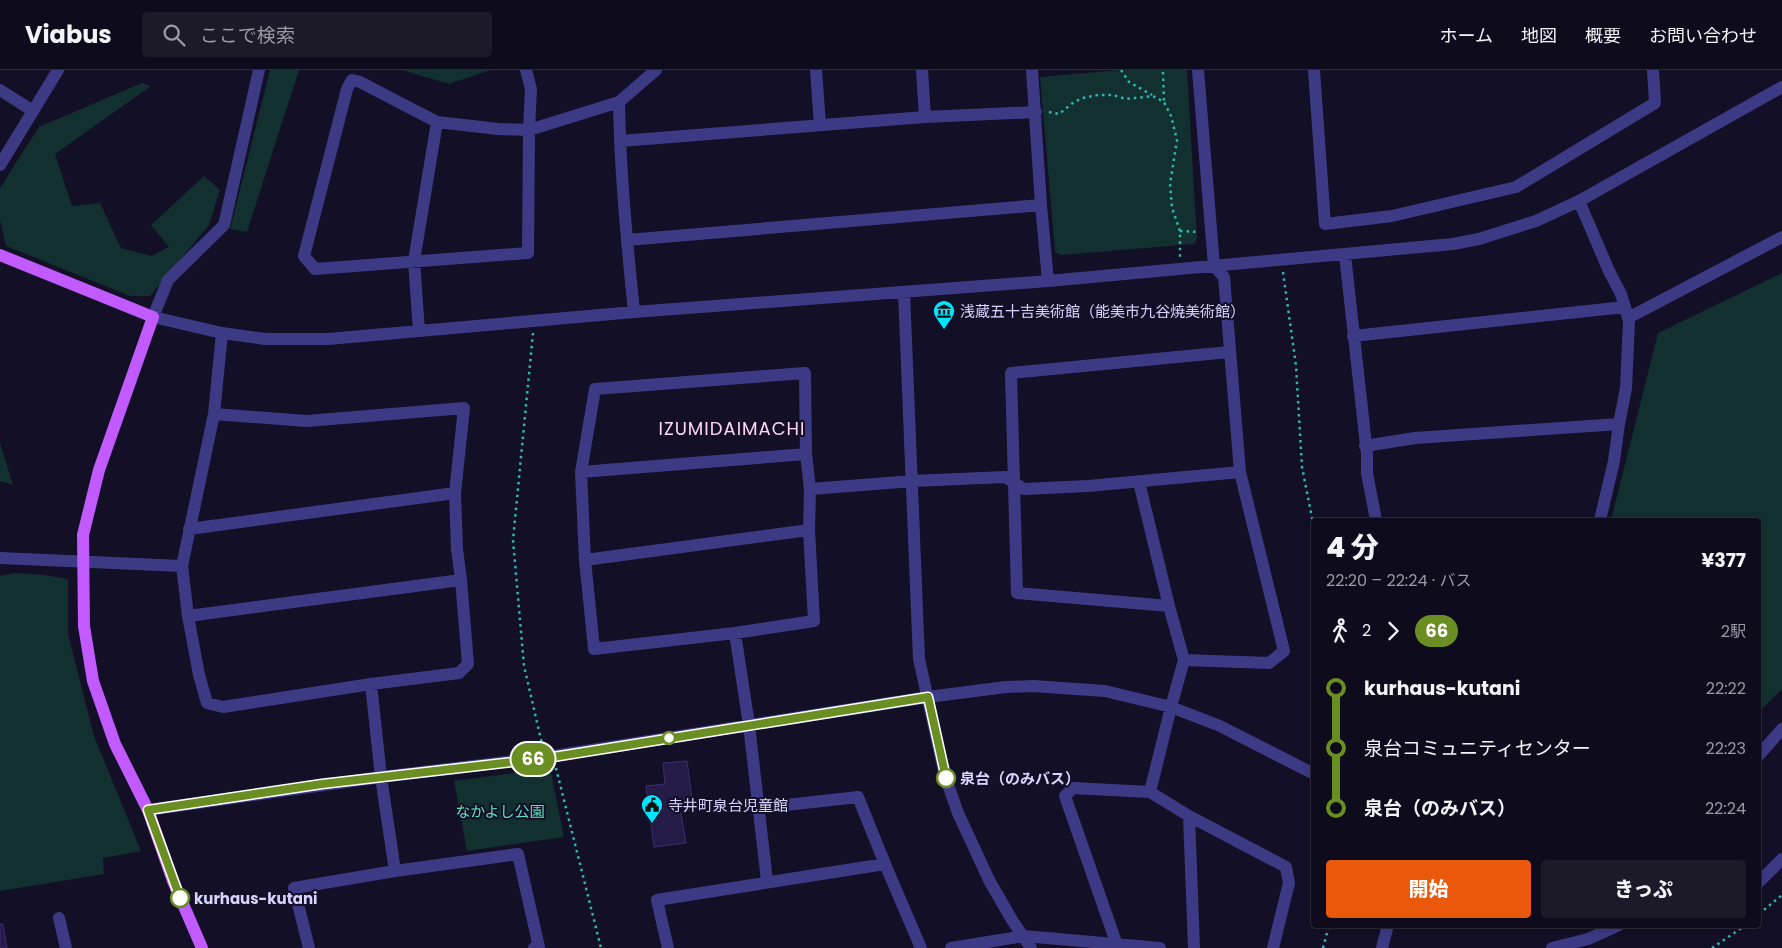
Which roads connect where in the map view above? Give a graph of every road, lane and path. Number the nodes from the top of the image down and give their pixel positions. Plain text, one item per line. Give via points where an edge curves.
1 (58, 70) edge
2 (259, 70) edge
3 (526, 70) edge
4 (656, 70) edge
5 (816, 70) edge
6 (922, 70) edge
7 (1032, 70) edge
8 (1120, 70) edge
9 (1198, 70) edge
10 (1314, 70) edge
11 (1653, 70) edge
12 (1163, 72) dead end
13 (1782, 87) edge
14 (0, 90) edge
15 (1153, 96) junction
16 (619, 102) junction
17 (1164, 102) junction
18 (33, 111) junction
19 (1036, 112) junction
20 (925, 116) junction
21 (437, 122) junction
22 (820, 125) junction
23 (529, 130) junction
24 (620, 141) junction
25 (0, 165) edge
26 (1579, 201) junction
27 (1041, 205) junction
28 (1180, 231) junction
29 (1211, 231) junction
30 (1782, 238) edge
31 (627, 240) junction
32 (0, 255) edge
33 (1345, 255) junction
34 (1282, 259) junction
35 (414, 261) junction
36 (1214, 266) junction
37 (1181, 268) junction
38 (1048, 281) junction
39 (904, 292) junction
40 (634, 312) junction
41 (1626, 313) junction
42 (153, 317) junction
43 (535, 320) junction
44 (419, 331) junction
45 (222, 333) junction
46 (1353, 336) junction
47 (1230, 352) junction
48 (214, 414) junction
49 (1618, 424) junction
50 (1364, 446) junction
51 (806, 454) junction
52 (581, 472) junction
53 (1240, 472) junction
54 (913, 481) junction
55 (1014, 482) junction
56 (1140, 482) junction
57 (810, 489) junction
58 (455, 493) junction
59 (1312, 518) edge
60 (1376, 518) edge
61 (1600, 518) edge
62 (189, 529) junction
63 (810, 530) junction
64 (0, 558) edge
65 (584, 560) junction
66 (83, 561) junction
67 (182, 566) junction
68 (461, 580) junction
69 (1169, 606) junction
70 (188, 616) junction
71 (734, 633) junction
72 (1184, 660) junction
73 (371, 684) junction
74 (928, 697) junction
75 (1171, 707) junction
76 (749, 725) junction
77 (1782, 729) edge
78 (1761, 753) edge
79 (547, 758) junction
80 (1311, 772) edge
81 (381, 777) junction
82 (1150, 792) junction
83 (759, 808) junction
84 (148, 810) junction
85 (1189, 816) junction
86 (1782, 859) edge
87 (885, 864) junction
88 (395, 871) junction
89 (1761, 880) edge
90 (767, 881) junction
91 (1782, 895) edge
92 (1761, 912) edge
93 (59, 918) dead end
94 (1328, 928) edge
95 (1387, 928) edge
96 (1612, 928) edge
97 (1742, 928) edge
98 (1024, 936) junction
99 (1117, 945) junction
100 (66, 948) edge
101 (202, 948) edge
102 (308, 948) edge
103 (534, 948) edge
104 (601, 948) edge
105 (668, 948) edge
106 (921, 948) edge
107 (952, 948) edge
108 (1031, 948) edge
109 (1160, 948) edge
110 (1194, 948) edge
111 (1273, 948) edge
112 (1323, 948) edge
113 (1382, 948) edge
114 (1552, 948) edge
115 (1712, 948) edge

1 - 18 street
2 - 42 street via 224,225 168,280
3 - 23 street via 531,89
4 - 16 street
5 - 22 street
6 - 20 street
7 - 19 street
8 - 15 path via 1129,82
9 - 29 street
10 - 11 street via 1325,224 1392,216 1516,187 1655,103
12 - 17 path
13 - 26 street
14 - 18 street
15 - 17 path
15 - 19 path via 1126,99 1098,94 1074,102 1059,114
16 - 23 street
16 - 24 street
17 - 28 path via 1177,140 1170,184 1172,208
18 - 25 street
19 - 20 street
19 - 27 street
20 - 22 street
21 - 23 street
21 - 35 street
21 - 35 street via 352,80 304,256 316,269
22 - 24 street
23 - 35 street via 528,252
24 - 31 street
26 - 33 street via 1536,221 1480,239
26 - 41 street via 1621,294
27 - 31 street
27 - 38 street
28 - 29 path
28 - 37 path
29 - 36 street
30 - 41 street
31 - 40 street
32 - 42 main road
33 - 34 street
33 - 46 street
34 - 36 street
34 - 59 path via 1296,366 1302,467
35 - 44 street
36 - 37 street
36 - 47 street via 1224,276
37 - 38 street
38 - 39 street
39 - 40 street
39 - 54 street
40 - 43 street
41 - 46 street
41 - 49 street via 1629,321 1626,388
42 - 45 street
42 - 66 main road via 99,470 83,536
43 - 44 street
43 - 79 path via 513,540 524,666
44 - 45 street via 328,339 265,339
45 - 48 street
46 - 50 street
47 - 53 street
47 - 55 street via 1012,373
48 - 58 street via 307,421 464,408
48 - 62 street
49 - 50 street via 1415,438
49 - 61 street via 1614,460
50 - 60 street
51 - 52 street
51 - 52 street via 805,373 623,386 595,389
51 - 57 street
52 - 65 street
53 - 56 street
53 - 72 street via 1284,651 1269,663
54 - 55 street via 1006,477
54 - 57 street
54 - 74 street via 919,658
55 - 56 street via 1024,489
55 - 69 street via 1017,593
56 - 69 street
57 - 63 street
58 - 62 street
58 - 68 street
62 - 67 street
63 - 65 street
63 - 71 street via 814,621
64 - 66 street
65 - 71 street via 594,649
66 - 67 street
66 - 84 main road via 84,626 93,680 115,744
67 - 70 street
68 - 70 street
68 - 73 street via 468,664 459,673
69 - 72 street
70 - 73 street via 207,703 223,707
71 - 76 street
72 - 75 street
73 - 81 street
74 - 75 street via 1033,686 1105,691
74 - 76 street
74 - 98 street via 945,776 958,813 988,880
75 - 80 street via 1220,726
75 - 82 street
76 - 79 street
76 - 83 street
77 - 78 street
79 - 81 street
79 - 104 path via 556,768
81 - 84 street
81 - 88 street
82 - 85 street
82 - 99 street via 1072,788 1066,796
83 - 87 street via 858,797
83 - 90 street
84 - 101 main road via 173,881
85 - 110 street
85 - 111 street via 1286,867 1289,883
86 - 89 street
87 - 90 street
87 - 106 street
88 - 102 street via 294,888
88 - 103 street via 518,854 539,947
90 - 105 street via 657,900
91 - 92 path
93 - 100 street
94 - 112 path
95 - 113 street
96 - 114 street via 1588,939
97 - 115 path
98 - 99 street
98 - 107 street
98 - 108 street
99 - 109 street

